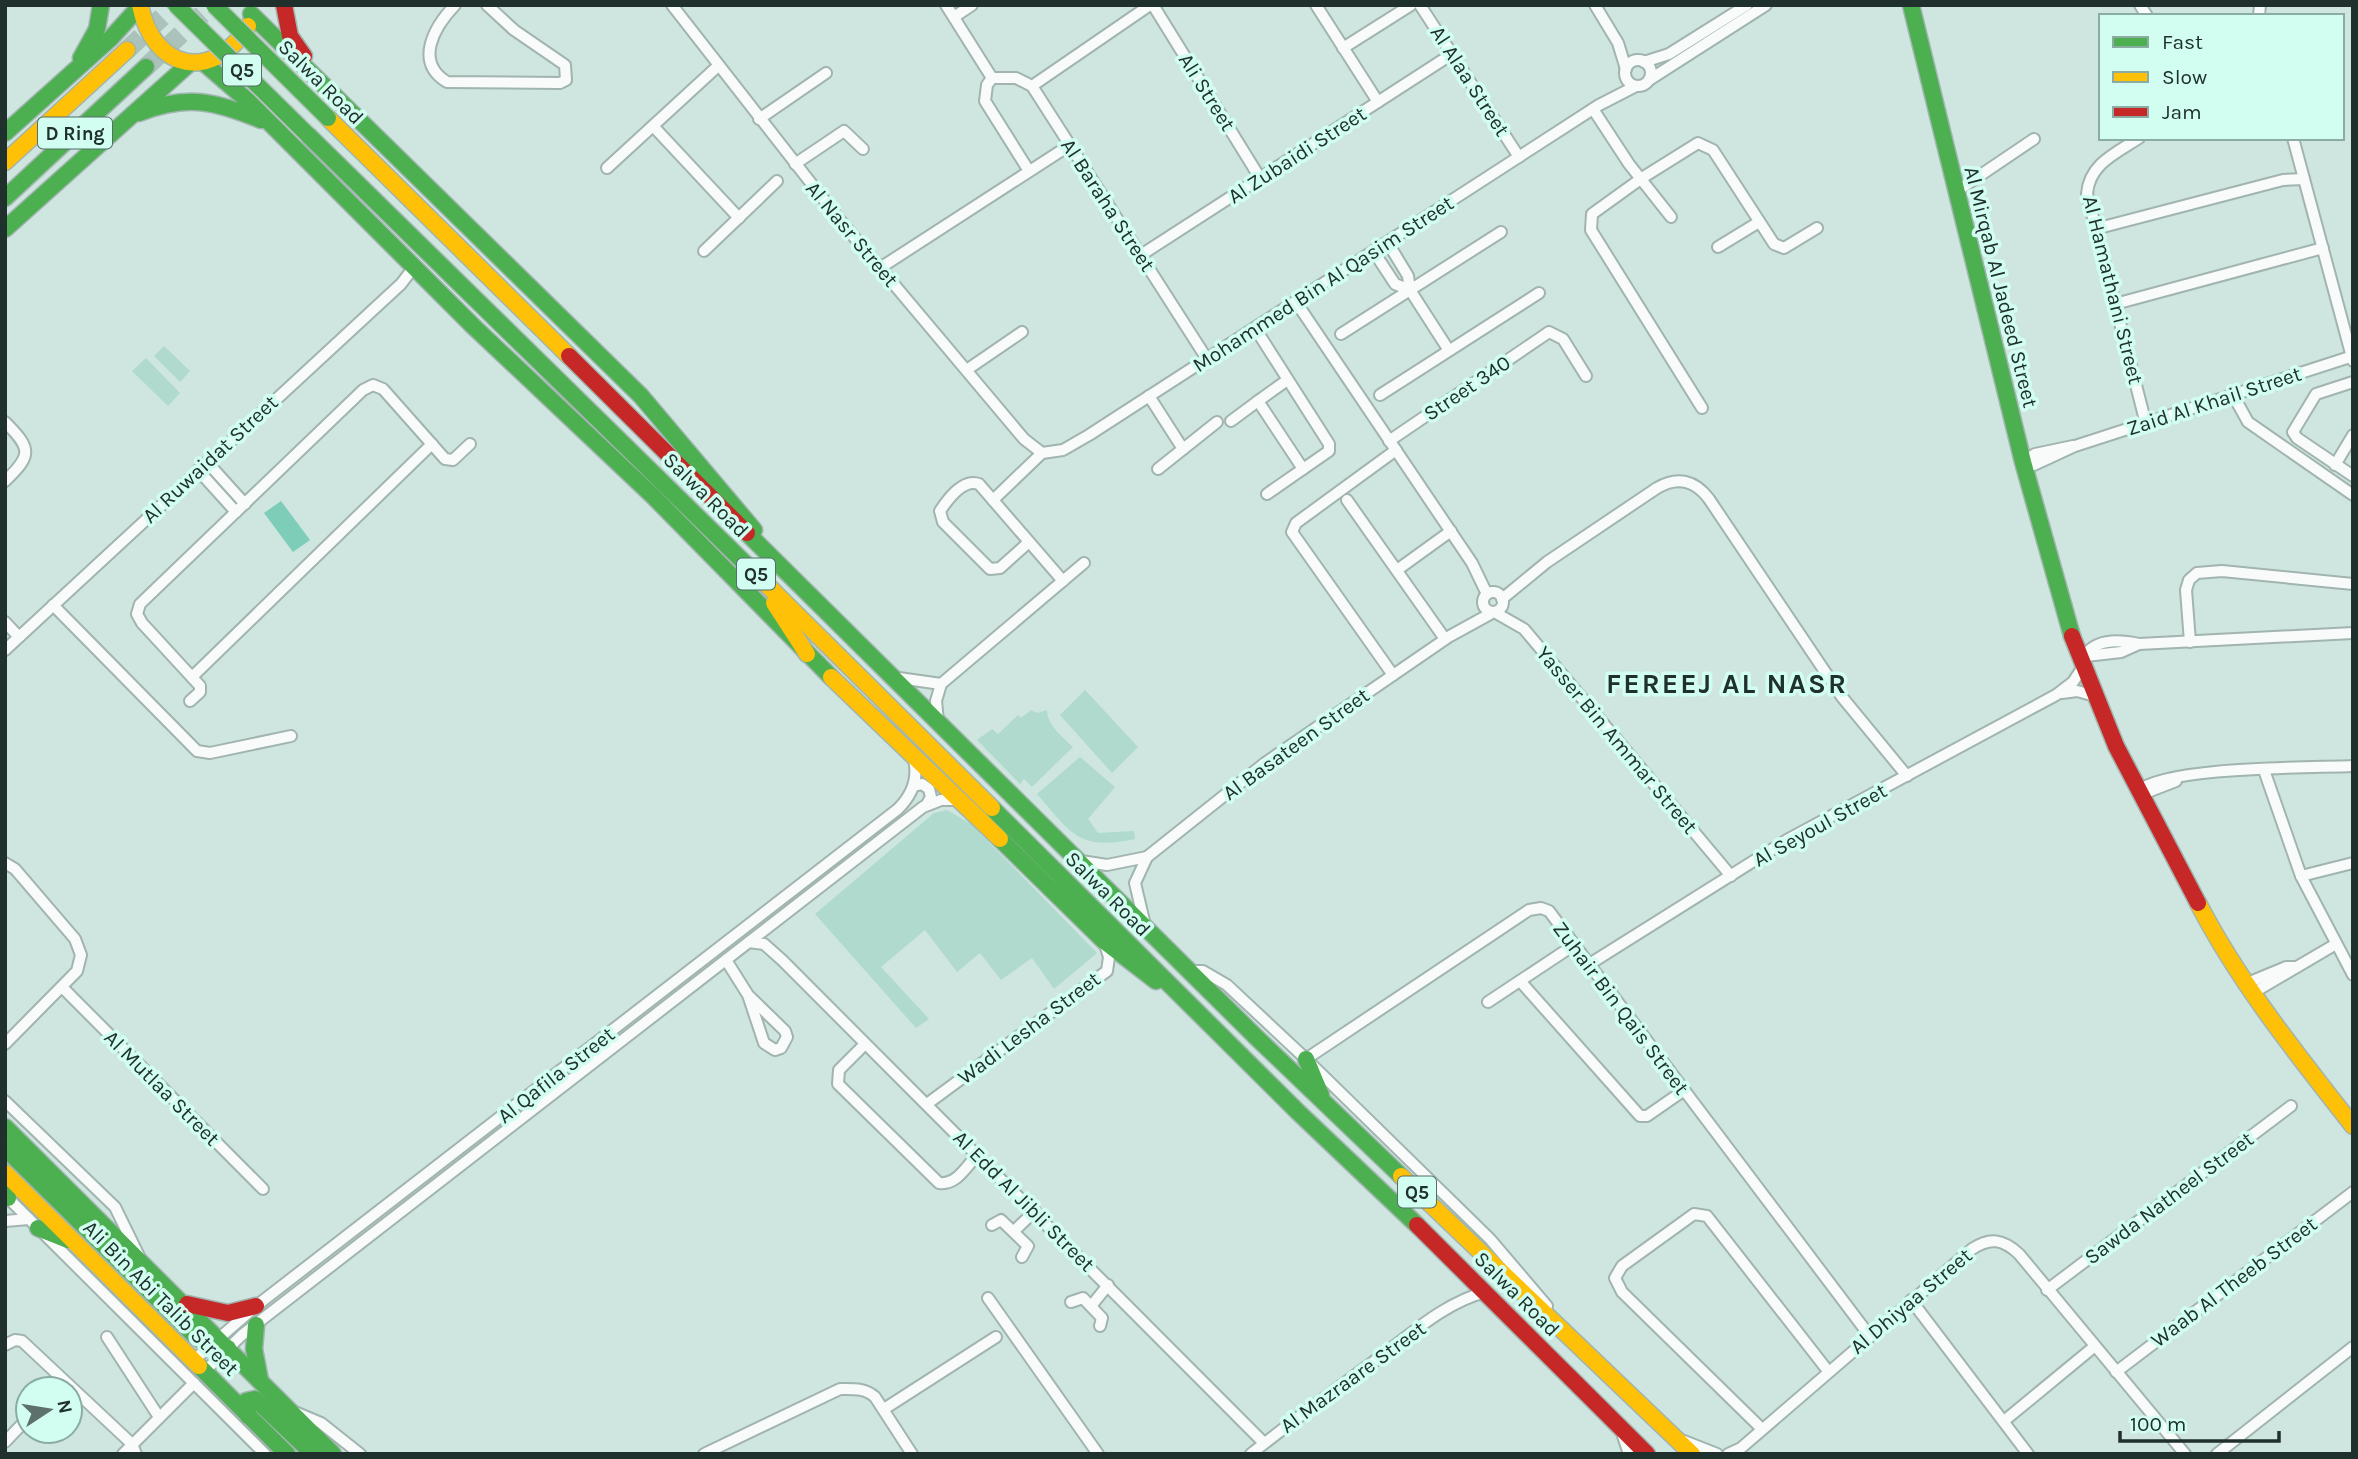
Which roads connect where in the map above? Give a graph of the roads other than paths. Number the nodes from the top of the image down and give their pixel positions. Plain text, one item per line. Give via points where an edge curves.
1 (101, 5) edge
2 (176, 5) edge
3 (214, 5) edge
4 (284, 5) edge
5 (455, 5) edge
6 (487, 5) edge
7 (672, 5) edge
8 (946, 5) edge
9 (972, 5) edge
10 (1152, 5) edge
11 (1316, 5) edge
12 (1411, 5) edge
13 (1420, 5) edge
14 (1595, 5) edge
15 (1747, 5) edge
16 (1766, 5) edge
17 (1910, 5) edge
18 (140, 6) edge
19 (251, 8) edge
20 (954, 17) junction
21 (1614, 34) junction
22 (1343, 48) junction
23 (127, 50) tunnel mouth
24 (1452, 54) junction
25 (1642, 62) junction
26 (197, 63) junction
27 (718, 66) junction
28 (146, 67) tunnel mouth
29 (306, 68) junction
30 (74, 71) junction
31 (1625, 71) junction
32 (826, 73) dead end
33 (992, 78) junction
34 (1649, 80) junction
35 (1032, 86) junction
36 (1636, 86) junction
37 (340, 101) junction
38 (1378, 102) junction
39 (1597, 107) junction
40 (127, 118) junction
41 (759, 119) junction
42 (268, 122) junction
43 (653, 126) junction
44 (5, 133) edge
45 (2034, 139) dead end
46 (2136, 140) edge
47 (2293, 140) edge
48 (1070, 145) junction
49 (863, 149) dead end
50 (1519, 157) junction
51 (5, 162) edge
52 (795, 164) junction
53 (607, 168) dead end
54 (1029, 171) junction
55 (2303, 175) junction
56 (1261, 178) junction
57 (1642, 178) junction
58 (777, 181) dead end
59 (1957, 191) junction
60 (5, 198) edge
61 (1671, 217) dead end
62 (739, 218) junction
63 (1759, 222) junction
64 (1817, 228) dead end
65 (5, 229) edge
66 (2095, 229) junction
67 (1501, 232) dead end
68 (1388, 243) junction
69 (1718, 247) dead end
70 (2323, 248) junction
71 (705, 251) dead end
72 (1374, 251) junction
73 (1141, 255) junction
74 (414, 267) junction
75 (880, 268) junction
76 (1410, 290) junction
77 (1539, 292) dead end
78 (1296, 302) junction
79 (2115, 304) junction
80 (1252, 330) junction
81 (1022, 332) dead end
82 (1341, 334) dead end
83 (1448, 349) junction
84 (2352, 357) edge
85 (1208, 359) junction
86 (968, 369) junction
87 (1586, 376) dead end
88 (1286, 381) junction
89 (2353, 382) edge
90 (1380, 395) dead end
91 (2233, 395) junction
92 (1149, 396) junction
93 (1258, 401) junction
94 (1702, 408) dead end
95 (1231, 421) dead end
96 (5, 422) edge
97 (1217, 422) dead end
98 (2146, 424) junction
99 (2353, 435) edge
100 (432, 444) junction
101 (470, 444) dead end
102 (1393, 445) junction
103 (1183, 449) junction
104 (1042, 453) junction
105 (2023, 463) junction
106 (2334, 465) junction
107 (202, 466) junction
108 (1303, 468) junction
109 (1158, 469) dead end
110 (2353, 476) edge
111 (5, 481) edge
112 (1268, 494) dead end
113 (2353, 495) edge
114 (993, 500) junction
115 (1348, 500) dead end
116 (245, 504) junction
117 (236, 512) junction
118 (1451, 531) junction
119 (1029, 542) junction
120 (1084, 563) dead end
121 (1397, 569) junction
122 (754, 572) junction
123 (785, 574) junction
124 (1063, 581) junction
125 (2353, 584) edge
126 (1494, 594) junction
127 (53, 605) junction
128 (1493, 614) junction
129 (5, 622) edge
130 (2353, 633) edge
131 (19, 636) junction
132 (1447, 638) junction
133 (2190, 642) junction
134 (5, 650) edge
135 (807, 654) junction
136 (2085, 659) junction
137 (1393, 675) junction
138 (192, 677) junction
139 (895, 677) junction
140 (941, 684) junction
141 (2056, 695) junction
142 (2095, 696) junction
143 (190, 701) dead end
144 (938, 723) junction
145 (292, 736) dead end
146 (911, 751) junction
147 (2122, 756) junction
148 (2353, 766) edge
149 (2264, 771) junction
150 (1907, 776) junction
151 (914, 786) junction
152 (2139, 793) junction
153 (961, 800) junction
154 (927, 804) junction
155 (1147, 857) junction
156 (1075, 859) junction
157 (5, 863) edge
158 (2353, 863) edge
159 (1731, 876) junction
160 (2301, 876) junction
161 (769, 927) junction
162 (1146, 927) junction
163 (1104, 941) junction
164 (749, 942) junction
165 (2336, 944) junction
166 (1574, 946) junction
167 (2349, 959) edge
168 (726, 960) junction
169 (782, 960) junction
170 (1588, 965) junction
171 (1190, 971) junction
172 (2353, 975) edge
173 (1520, 981) junction
174 (62, 987) junction
175 (2248, 989) junction
176 (748, 995) junction
177 (1488, 1002) dead end
178 (1202, 1017) junction
179 (5, 1044) edge
180 (865, 1044) junction
181 (1306, 1059) junction
182 (1683, 1091) junction
183 (5, 1101) edge
184 (1324, 1103) junction
185 (927, 1104) junction
186 (2291, 1106) dead end
187 (2353, 1126) edge
188 (5, 1127) edge
189 (5, 1148) edge
190 (978, 1154) junction
191 (5, 1173) edge
192 (263, 1189) dead end
193 (2353, 1192) edge
194 (6, 1197) edge
195 (1035, 1211) junction
196 (5, 1222) edge
197 (33, 1223) junction
198 (992, 1225) dead end
199 (1014, 1231) junction
200 (76, 1244) junction
201 (1022, 1257) dead end
202 (141, 1261) junction
203 (1466, 1273) junction
204 (1108, 1285) junction
205 (2047, 1290) junction
206 (1486, 1292) junction
207 (988, 1298) dead end
208 (1911, 1300) junction
209 (1071, 1302) dead end
210 (184, 1303) junction
211 (1457, 1303) junction
212 (1092, 1305) junction
213 (256, 1306) junction
214 (1555, 1324) junction
215 (256, 1325) junction
216 (1100, 1326) dead end
217 (1870, 1335) junction
218 (996, 1337) dead end
219 (107, 1338) dead end
220 (218, 1344) junction
221 (5, 1345) edge
222 (2095, 1346) junction
223 (2353, 1347) edge
224 (1828, 1371) junction
225 (198, 1372) junction
226 (2116, 1372) junction
227 (52, 1375) edge
228 (260, 1380) junction
229 (84, 1405) edge
230 (884, 1409) junction
231 (289, 1410) junction
232 (248, 1416) junction
233 (159, 1417) junction
234 (2004, 1421) junction
235 (1620, 1426) junction
236 (1762, 1429) junction
237 (1677, 1438) junction
238 (1265, 1443) junction
239 (134, 1449) edge
240 (1740, 1451) edge
241 (1626, 1452) edge
242 (123, 1454) edge
243 (265, 1454) edge
244 (287, 1454) edge
245 (313, 1454) edge
246 (333, 1454) edge
247 (360, 1454) edge
248 (704, 1454) edge
249 (912, 1454) edge
250 (1098, 1454) edge
251 (1251, 1454) edge
252 (1647, 1454) edge
253 (1692, 1454) edge
254 (1717, 1454) edge
255 (1728, 1454) edge
256 (2028, 1454) edge
257 (2185, 1454) edge
258 (2217, 1454) edge

1 - 30 main road via 97,29
2 - 122 main road, Salwa Road / Q5, bridge
3 - 123 main road, Salwa Road / Q5, bridge
4 - 37 main road via 293,43 336,90
5 - 6 street via 436,25 431,40 430,66 437,76 447,82 566,80 565,65
7 - 27 street, Al Nasr Street
8 - 20 street
9 - 20 street
10 - 35 street
10 - 56 street, Ali Street
11 - 22 street
12 - 22 street
13 - 24 street, Al Alaa Street
14 - 21 street
15 - 25 street via 1669,54
16 - 34 street
17 - 59 main road, Al Mirqab Al Jadeed Street
18 - 26 main road, Salwa Road via 154,45 170,58
18 - 30 main road, D Ring
19 - 26 main road via 240,41 224,55
19 - 29 main road, Salwa Road
20 - 33 street
21 - 25 street
21 - 31 street
22 - 38 street
23 - 51 main road, D Ring
24 - 38 street, Al Zubaidi Street
24 - 50 street, Al Alaa Street
25 - 31 street via 1630,63
25 - 34 street via 1651,72
26 - 40 main road, D Ring
26 - 42 main road, Salwa Road
27 - 41 street, Al Nasr Street
27 - 43 street
28 - 60 main road, D Ring
29 - 37 main road, Salwa Road
29 - 42 main road via 287,66 269,77 262,103
30 - 44 main road, D Ring
31 - 36 street via 1628,82
31 - 39 street, Mohammed Bin Al Qasim Street
32 - 41 street
33 - 35 street via 1016,78
33 - 54 street via 985,102
34 - 36 street
35 - 48 street, Al Baraha Street
36 - 39 street, Mohammed Bin Al Qasim Street
37 - 123 main road, Salwa Road via 641,396 729,498
38 - 56 street, Al Zubaidi Street
39 - 50 street, Mohammed Bin Al Qasim Street
39 - 57 street
40 - 42 main road via 163,103 199,99
40 - 65 main road, D Ring
41 - 52 street, Al Nasr Street
42 - 74 main road, Salwa Road
43 - 53 street
43 - 62 street
45 - 59 street
46 - 66 street, Al Hamathani Street via 2088,179
47 - 55 street
48 - 54 street
48 - 73 street, Al Baraha Street
49 - 52 street via 844,131
50 - 68 street, Mohammed Bin Al Qasim Street
52 - 75 street, Al Nasr Street
54 - 75 street
55 - 66 street
55 - 70 street
56 - 73 street, Al Zubaidi Street
57 - 61 street
57 - 63 street via 1692,146 1707,145
57 - 94 street via 1592,214 1591,230
58 - 62 street
59 - 105 main road, Al Mirqab Al Jadeed Street
62 - 71 street
63 - 64 street via 1774,244 1784,248
63 - 69 street
66 - 79 street, Al Hamathani Street
67 - 76 street
68 - 72 street, Mohammed Bin Al Qasim Street
68 - 76 street via 1408,276
70 - 79 street
70 - 84 street
72 - 76 street via 1395,284
72 - 78 street, Mohammed Bin Al Qasim Street
73 - 85 street, Al Baraha Street
74 - 107 street, Al Ruwaidat Street
74 - 135 main road, Salwa Road via 653,496
75 - 86 street, Al Nasr Street
76 - 82 street
76 - 83 street
77 - 83 street
78 - 80 street, Mohammed Bin Al Qasim Street
78 - 102 street
79 - 98 street, Al Hamathani Street
80 - 85 street, Mohammed Bin Al Qasim Street
80 - 88 street
81 - 86 street
83 - 90 street
84 - 91 street, Zaid Al Khail Street
85 - 92 street, Mohammed Bin Al Qasim Street
86 - 104 street, Al Nasr Street via 1024,439
87 - 102 street, Street 340 via 1559,335 1544,335
88 - 93 street
88 - 108 street via 1329,444 1329,451
89 - 106 street via 2315,394 2294,428 2297,438
91 - 98 street, Zaid Al Khail Street
91 - 113 street via 2248,422
92 - 103 street
92 - 104 street, Mohammed Bin Al Qasim Street via 1063,450
93 - 95 street
93 - 108 street
96 - 111 street via 26,450 21,466
97 - 103 street
98 - 105 street, Zaid Al Khail Street via 2075,446 2034,465
99 - 106 street
100 - 101 street via 449,460
100 - 116 street via 383,389 368,386
100 - 138 street
102 - 118 street
102 - 137 street via 1296,523 1292,532
103 - 109 street
104 - 114 street
105 - 136 main road, Al Mirqab Al Jadeed Street via 2060,600
106 - 110 street
107 - 116 street
107 - 117 street
107 - 127 street, Al Ruwaidat Street
108 - 112 street
114 - 119 street
114 - 119 street via 979,484 967,483 942,507 940,519 990,569 1000,568
115 - 121 street
116 - 117 street
117 - 138 street via 138,608 142,623
118 - 121 street
118 - 126 street
119 - 124 street
120 - 124 street
121 - 132 street
122 - 135 main road
122 - 178 main road, Salwa Road / Q5
123 - 139 main road, Salwa Road / Q5
124 - 140 street
125 - 133 street via 2222,571 2197,573 2186,590
126 - 128 street
126 - 132 street, Al Basateen Street
126 - 150 street, Al Basateen Street via 1665,483 1695,485 1854,713
127 - 131 street, Al Ruwaidat Street
127 - 145 street via 197,751 210,753
128 - 132 street, Al Basateen Street
128 - 159 street, Yasser Bin Ammar Street via 1524,629
129 - 131 street
130 - 133 street
131 - 134 street, Al Ruwaidat Street
132 - 137 street, Al Basateen Street
133 - 136 street via 2100,643
135 - 146 main road, Salwa Road / Q5
136 - 141 street, Al Seyoul Street via 2073,682
136 - 142 main road, Al Mirqab Al Jadeed Street
136 - 147 main road, Al Mirqab Al Jadeed Street
137 - 155 street, Al Basateen Street via 1265,763
138 - 143 street via 201,688
139 - 140 street
139 - 144 main road, Salwa Road / Q5
140 - 144 street via 936,701
141 - 142 street, Al Seyoul Street via 2077,691
141 - 150 street, Al Seyoul Street
142 - 147 main road, Al Mirqab Al Jadeed Street
144 - 156 main road, Salwa Road / Q5
146 - 151 street via 916,767
146 - 153 main road, Salwa Road / Q5
147 - 152 main road, Al Mirqab Al Jadeed Street
148 - 149 street
149 - 152 street via 2180,778 2150,784
149 - 160 street
150 - 159 street, Al Seyoul Street via 1802,831
151 - 154 street via 922,784 929,789
151 - 213 street, Al Qafila Street via 898,809
152 - 175 main road, Al Mirqab Al Jadeed Street
153 - 154 street
153 - 163 main road, Salwa Road / Q5
154 - 161 street, Al Qafila Street
155 - 156 street, Al Basateen Street via 1107,865
155 - 162 street via 1136,875 1135,889
156 - 162 main road, Salwa Road / Q5
157 - 174 street via 79,946 77,971
158 - 160 street
159 - 170 street, Al Seyoul Street
160 - 165 street
161 - 164 street, Al Qafila Street
161 - 169 street, Al Edd Al Jibli Street via 770,942
162 - 171 main road, Salwa Road / Q5
163 - 178 main road, Salwa Road / Q5
163 - 185 street, Wadi Lesha Street via 1107,971
164 - 168 street, Al Qafila Street
164 - 169 street, Al Edd Al Jibli Street via 764,944
165 - 167 street
165 - 175 street
166 - 170 street, Zuhair Bin Qais Street
166 - 173 street
166 - 181 street, Zuhair Bin Qais Street via 1549,911 1535,907
167 - 172 street
168 - 176 street
168 - 215 street, Al Qafila Street
169 - 180 street, Al Edd Al Jibli Street
170 - 182 street, Zuhair Bin Qais Street
171 - 181 street, Salwa Road via 1203,971 1227,985
171 - 184 main road, Salwa Road / Q5
173 - 177 street
173 - 182 street via 1640,1116 1647,1116
174 - 179 street
174 - 192 street, Al Mutlaa Street
175 - 187 main road, Al Mirqab Al Jadeed Street
176 - 176 street via 764,1043 781,1048 786,1044 785,1031
178 - 203 main road, Salwa Road / Q5
180 - 185 street, Al Edd Al Jibli Street
180 - 190 street via 836,1076 838,1084 939,1183 955,1180
181 - 184 main road
181 - 214 street, Salwa Road via 1509,1259 1546,1305
182 - 217 street, Zuhair Bin Qais Street
183 - 202 street, Ali Bin Abi Talib Street via 115,1207
184 - 214 main road, Salwa Road / Q5
185 - 190 street, Al Edd Al Jibli Street
186 - 205 street, Sawda Natheel Street
188 - 202 main road, Ali Bin Abi Talib Street
189 - 220 main road
190 - 195 street, Al Edd Al Jibli Street
191 - 200 main road, Ali Bin Abi Talib Street
193 - 226 street, Waab Al Theeb Street
194 - 197 street, Ali Bin Abi Talib Street
195 - 199 street
195 - 204 street, Al Edd Al Jibli Street
196 - 197 street
197 - 200 main road
197 - 225 street, Ali Bin Abi Talib Street
198 - 199 street via 1001,1220
199 - 201 street via 1028,1245
200 - 225 main road, Ali Bin Abi Talib Street
202 - 210 main road, Ali Bin Abi Talib Street
203 - 206 main road, Salwa Road / Q5
203 - 211 street
204 - 212 street
204 - 238 street, Al Edd Al Jibli Street
205 - 208 street, Al Dhiyaa Street via 2008,1244 1987,1240
205 - 222 street, Al Dhiyaa Street
206 - 211 street, Al Mazraare Street
206 - 235 main road, Salwa Road / Q5
207 - 250 street
208 - 217 street, Al Dhiyaa Street
208 - 234 street
209 - 212 street via 1083,1298
210 - 213 main road via 228,1313
210 - 220 main road, Ali Bin Abi Talib Street
211 - 238 street, Al Mazraare Street
212 - 216 street via 1101,1316
213 - 220 street, Al Qafila Street
214 - 237 main road, Salwa Road / Q5
215 - 220 street, Al Qafila Street
215 - 228 main road via 254,1349
217 - 224 street, Al Dhiyaa Street
218 - 230 street
219 - 233 street
220 - 225 street, Al Qafila Street
220 - 225 street, Al Qafila Street
220 - 228 main road, Ali Bin Abi Talib Street
221 - 227 street via 22,1341
222 - 226 street, Al Dhiyaa Street
222 - 234 street
223 - 258 street
224 - 236 street, Al Dhiyaa Street
224 - 236 street via 1707,1216 1694,1214 1622,1266 1615,1278 1622,1292
225 - 232 main road, Ali Bin Abi Talib Street
225 - 233 street
225 - 243 street, Ali Bin Abi Talib Street
226 - 257 street, Al Dhiyaa Street
228 - 231 main road, Ali Bin Abi Talib Street
229 - 239 street
230 - 248 street via 869,1391 841,1389
230 - 249 street
231 - 246 main road, Ali Bin Abi Talib Street
231 - 247 street, Ali Bin Abi Talib Street via 321,1423
232 - 244 main road, Ali Bin Abi Talib Street
232 - 245 main road via 246,1401 255,1399
233 - 239 street
234 - 256 street
235 - 241 street, Salwa Road
235 - 252 main road, Salwa Road / Q5
236 - 240 street, Al Dhiyaa Street
237 - 253 main road, Salwa Road / Q5
237 - 254 street, Salwa Road
238 - 251 street, Al Mazraare Street
239 - 242 street
240 - 255 street, Al Dhiyaa Street

